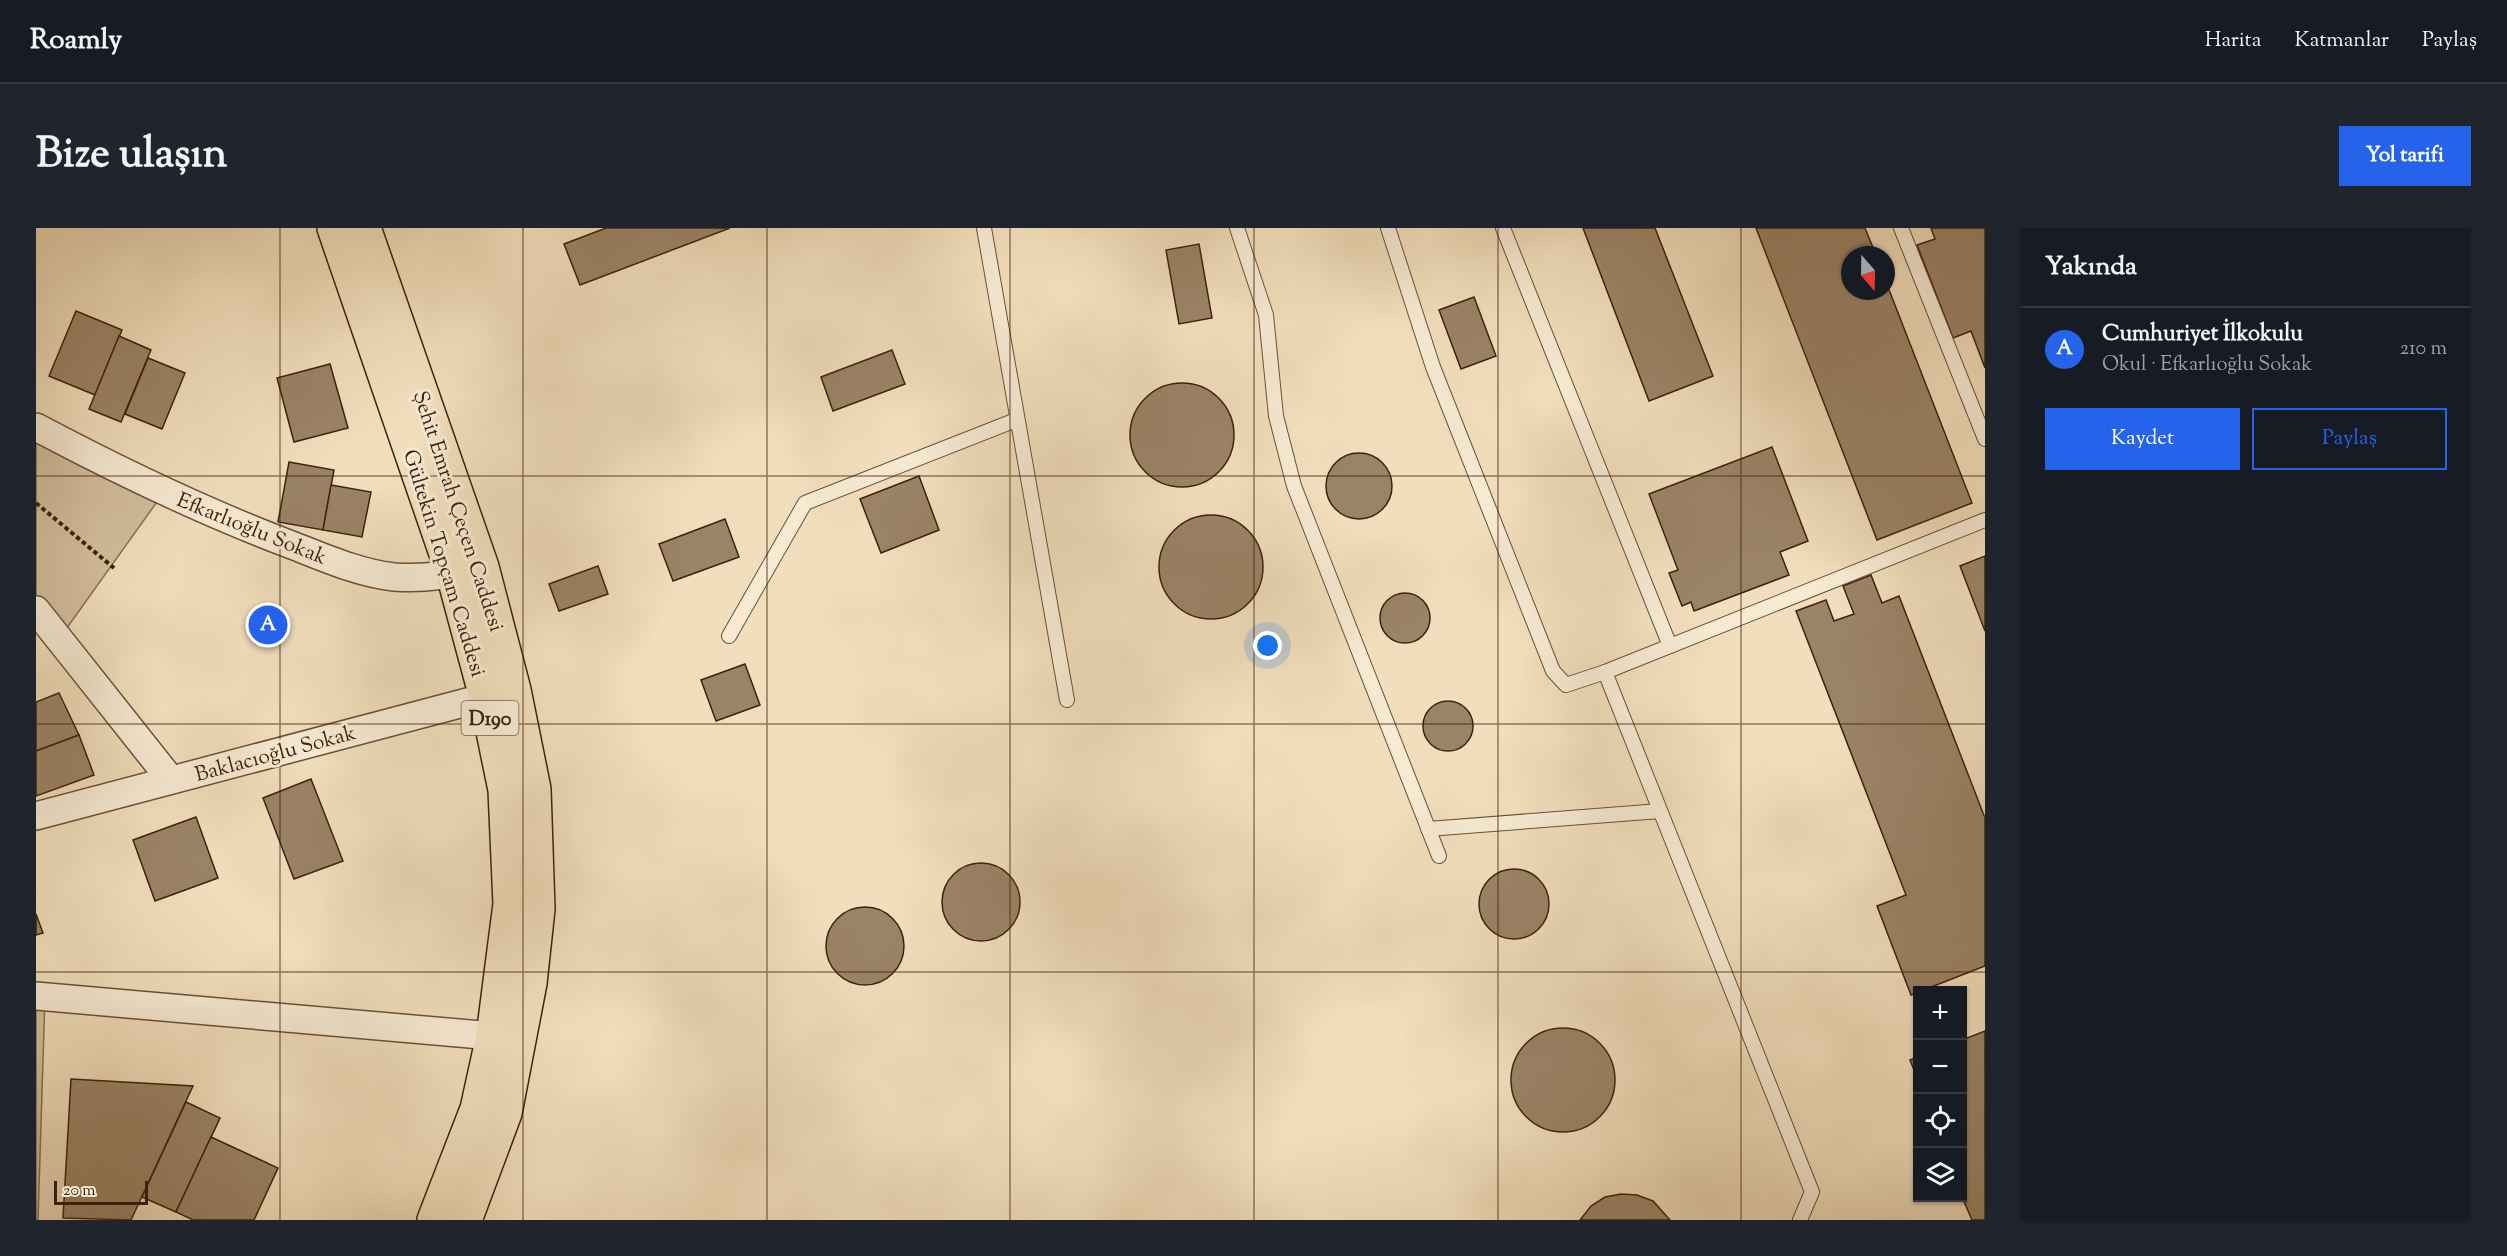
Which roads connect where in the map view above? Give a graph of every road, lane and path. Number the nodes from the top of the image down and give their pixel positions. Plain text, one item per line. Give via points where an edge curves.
1 (334, 228) edge
2 (364, 228) edge
3 (984, 228) edge
4 (1237, 228) edge
5 (1388, 228) edge
6 (1503, 228) edge
7 (1901, 228) edge
8 (1016, 420) junction
9 (36, 427) edge
10 (1985, 440) edge
11 (36, 503) edge
12 (1985, 520) edge
13 (114, 568) dead end
14 (467, 570) junction
15 (36, 610) edge
16 (729, 636) dead end
17 (1670, 646) junction
18 (1605, 672) junction
19 (500, 693) junction
20 (1067, 700) dead end
21 (171, 780) junction
22 (1660, 811) junction
23 (36, 816) edge
24 (1428, 829) junction
25 (1439, 856) dead end
26 (36, 996) edge
27 (493, 1036) junction
28 (434, 1220) edge
29 (465, 1220) edge
30 (1800, 1220) edge

1 - 14 highway, Gültekin Topçam Caddesi / D190
2 - 14 highway, Şehit Emrah Çeçen Caddesi / D190
3 - 8 lane
4 - 24 lane via 1266,315 1276,416 1294,486
5 - 18 lane via 1434,367 1553,671 1566,685
6 - 17 lane
7 - 10 lane
8 - 16 lane via 805,503
8 - 20 lane
9 - 14 street, Efkarlıoğlu Sokak via 146,484 250,530 341,564 419,578
11 - 13 path
12 - 17 lane
14 - 19 highway, Gültekin Topçam Caddesi / D190
15 - 21 street
17 - 18 lane
18 - 22 lane
19 - 21 street, Baklacıoğlu Sokak
19 - 27 highway, Gültekin Topçam Caddesi / D190 via 510,904
19 - 29 highway, D190 via 534,789 538,909 520,1047 505,1113
21 - 23 street, Baklacıoğlu Sokak
22 - 24 lane
22 - 30 lane via 1812,1192
24 - 25 lane
26 - 27 street
27 - 28 highway, Gültekin Topçam Caddesi / D190 via 477,1109

